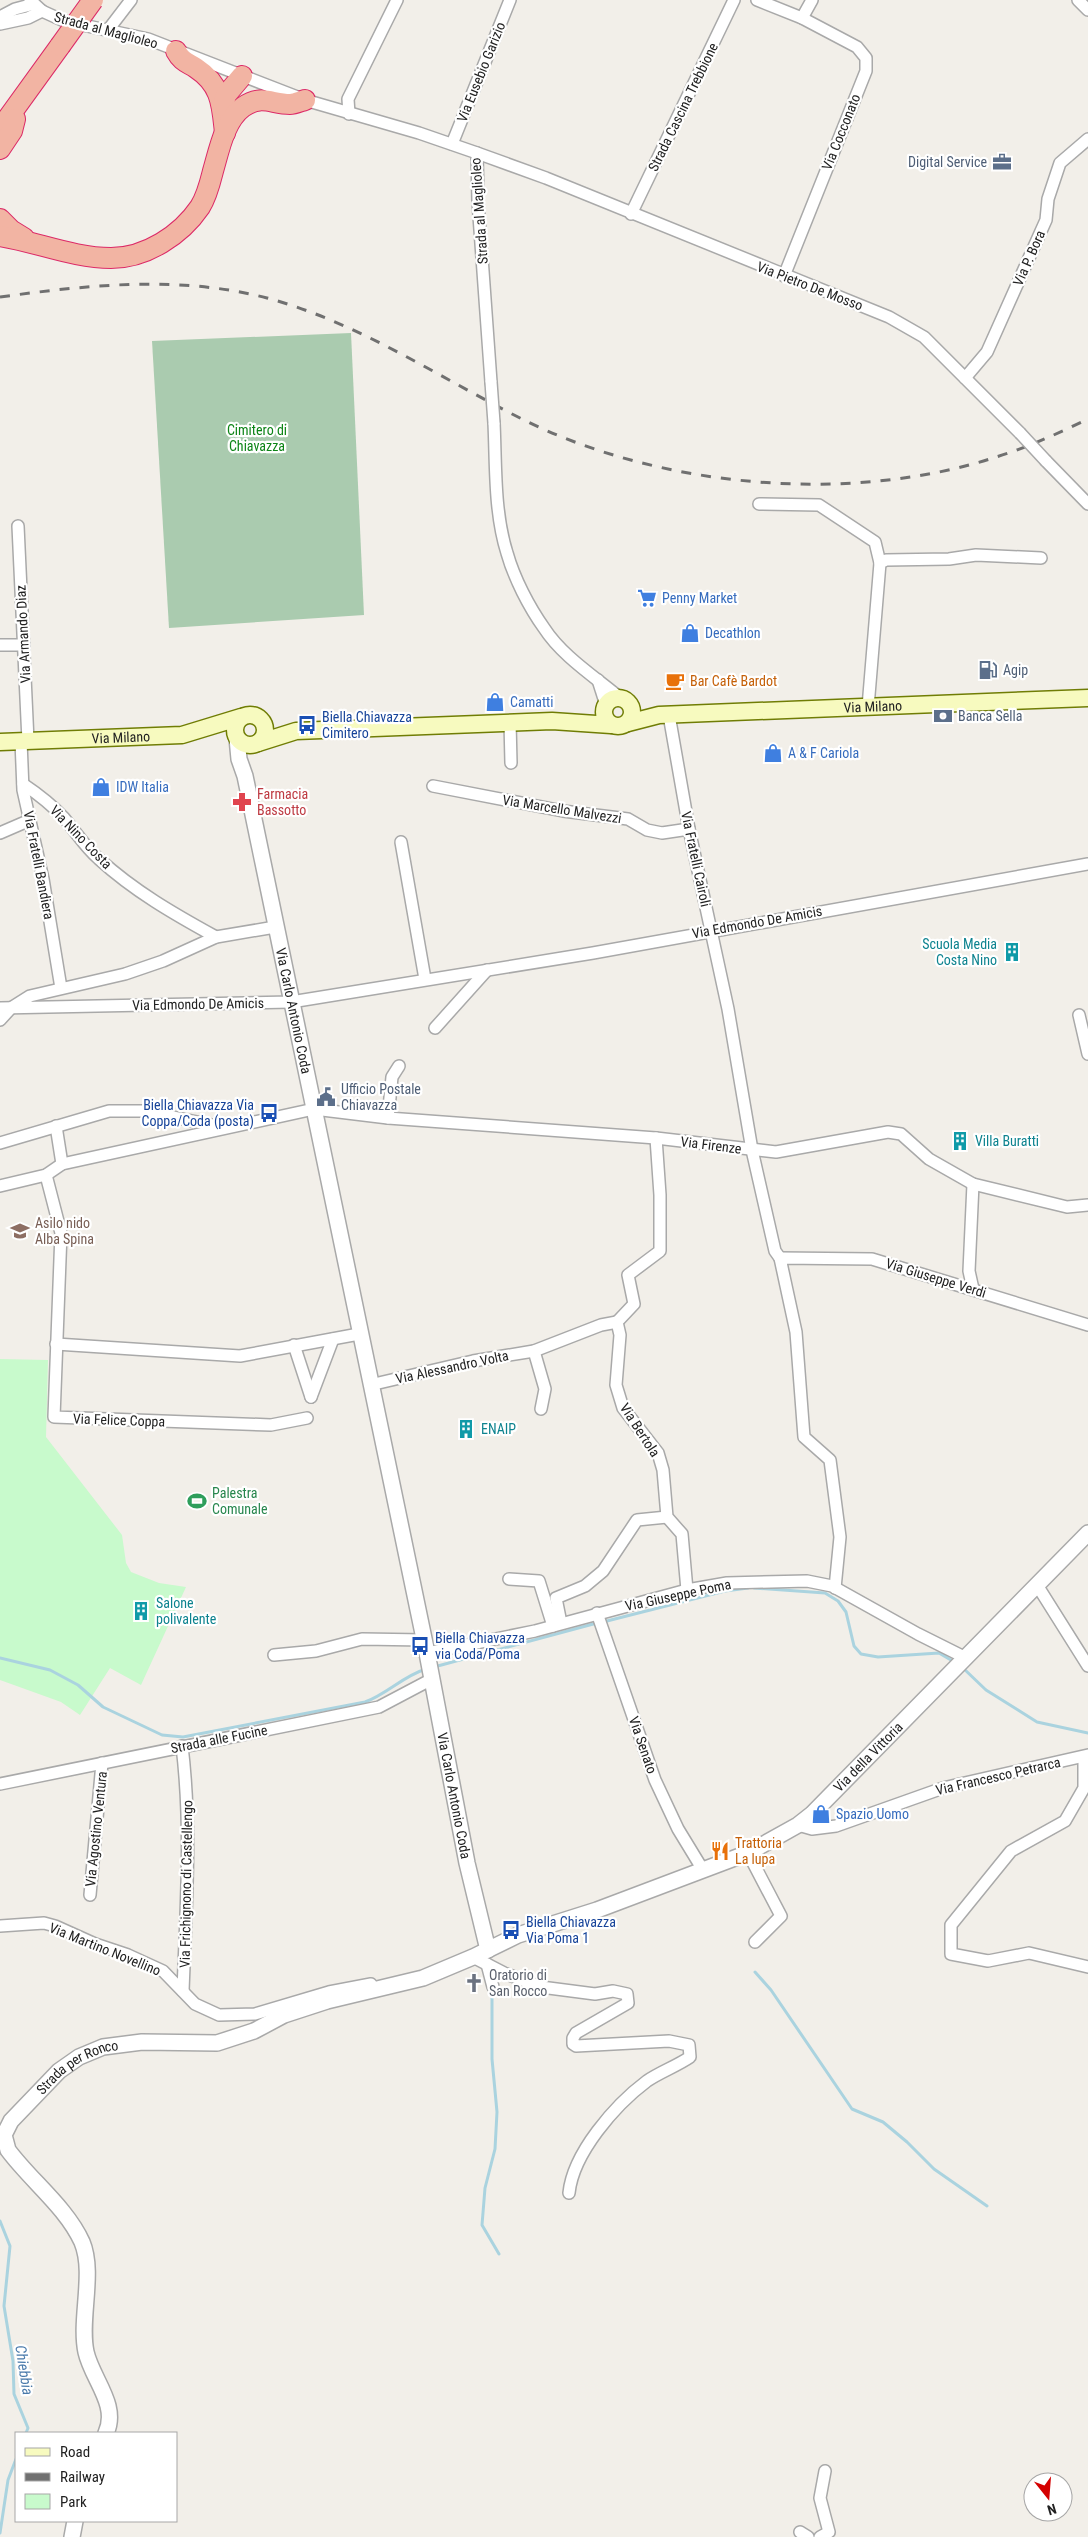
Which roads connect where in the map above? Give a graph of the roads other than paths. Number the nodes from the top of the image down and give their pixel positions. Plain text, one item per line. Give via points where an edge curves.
1 (14, 0) edge
2 (82, 0) edge
3 (93, 0) edge
4 (131, 0) edge
5 (397, 0) edge
6 (510, 0) edge
7 (734, 0) edge
8 (757, 0) edge
9 (812, 0) edge
10 (1078, 0) edge
11 (35, 5) edge
12 (1088, 10) edge
13 (4, 15) edge
14 (802, 18) junction
15 (0, 24) edge
16 (108, 30) junction
17 (60, 46) junction
18 (176, 51) junction
19 (242, 76) junction
20 (305, 100) junction
21 (18, 104) junction
22 (233, 107) junction
23 (349, 114) junction
24 (0, 118) edge
25 (0, 129) edge
26 (1088, 139) edge
27 (452, 144) junction
28 (0, 149) edge
29 (478, 153) junction
30 (631, 214) junction
31 (0, 219) edge
32 (0, 236) edge
33 (30, 241) junction
34 (784, 276) junction
35 (965, 378) junction
36 (759, 504) dead end
37 (1088, 504) edge
38 (18, 526) dead end
39 (1041, 558) dead end
40 (880, 563) junction
41 (0, 645) edge
42 (24, 645) junction
43 (1088, 698) edge
44 (868, 707) junction
45 (617, 711) junction
46 (664, 715) junction
47 (241, 717) junction
48 (263, 722) junction
49 (510, 722) junction
50 (291, 731) junction
51 (182, 735) junction
52 (236, 736) junction
53 (25, 741) junction
54 (0, 742) edge
55 (256, 744) junction
56 (511, 763) dead end
57 (245, 776) junction
58 (23, 784) junction
59 (433, 786) dead end
60 (30, 820) junction
61 (689, 829) junction
62 (0, 833) edge
63 (400, 842) dead end
64 (1088, 864) edge
65 (275, 926) junction
66 (711, 930) junction
67 (216, 937) junction
68 (487, 970) junction
69 (425, 979) junction
70 (61, 988) junction
71 (291, 1002) junction
72 (5, 1008) edge
73 (1079, 1015) dead end
74 (0, 1020) edge
75 (435, 1028) dead end
76 (1088, 1054) edge
77 (399, 1066) dead end
78 (314, 1110) junction
79 (388, 1118) junction
80 (56, 1126) junction
81 (228, 1128) junction
82 (656, 1138) junction
83 (0, 1143) edge
84 (752, 1150) junction
85 (62, 1164) junction
86 (46, 1176) junction
87 (973, 1184) junction
88 (0, 1186) edge
89 (1088, 1206) edge
90 (780, 1258) junction
91 (973, 1289) junction
92 (617, 1322) junction
93 (1088, 1325) edge
94 (359, 1334) junction
95 (332, 1340) junction
96 (56, 1344) junction
97 (294, 1345) junction
98 (534, 1351) junction
99 (370, 1385) junction
100 (541, 1410) dead end
101 (307, 1418) dead end
102 (667, 1517) junction
103 (1088, 1533) edge
104 (509, 1579) dead end
105 (1037, 1585) junction
106 (834, 1588) junction
107 (687, 1590) junction
108 (598, 1613) junction
109 (557, 1625) junction
110 (426, 1646) junction
111 (274, 1655) dead end
112 (958, 1663) junction
113 (1088, 1666) edge
114 (432, 1680) junction
115 (182, 1746) junction
116 (1086, 1756) edge
117 (102, 1763) junction
118 (0, 1784) edge
119 (798, 1825) junction
120 (748, 1853) junction
121 (703, 1870) junction
122 (90, 1895) dead end
123 (0, 1926) edge
124 (755, 1942) dead end
125 (483, 1957) junction
126 (1088, 1967) edge
127 (400, 1983) junction
128 (493, 1988) dead end
129 (183, 1991) junction
130 (569, 2193) dead end
131 (106, 2432) edge
132 (825, 2471) dead end
133 (75, 2522) edge
134 (72, 2537) edge
135 (820, 2537) edge

1 - 13 street
2 - 17 highway via 66,25
3 - 17 highway, bridge
4 - 16 street
5 - 23 street via 348,99
6 - 27 street, Via Eusebio Garizio
7 - 30 street, Strada Cascina Trebbione
8 - 14 street
9 - 14 street
10 - 12 street
11 - 13 street
11 - 15 street via 28,18
11 - 16 street, Strada al Maglioleo via 64,21
14 - 34 street, Via Cocconato via 857,47 866,58 866,71
16 - 18 street, Strada al Maglioleo via 148,39
17 - 21 highway
18 - 19 street, Strada al Maglioleo
18 - 22 highway via 182,61 197,69
19 - 20 street, Strada al Maglioleo
19 - 22 highway via 226,95
20 - 22 highway via 291,104 258,100
20 - 23 street, Strada al Maglioleo
21 - 24 highway
21 - 25 highway
21 - 28 highway via 12,131
22 - 33 highway via 201,206 165,242 132,256 112,258 64,251
23 - 27 street, Strada al Maglioleo
26 - 35 street, Via P. Bora via 1060,163 1048,199 1046,220 987,352
27 - 29 street, Strada al Maglioleo
29 - 30 street, Via Pietro De Mosso
29 - 45 street, Strada al Maglioleo, bridge via 478,202 503,533 514,571 544,629 598,680
30 - 34 street, Via Pietro De Mosso
31 - 33 highway
32 - 33 highway
34 - 35 street, Via Pietro De Mosso via 907,326 924,337
35 - 37 street, Via Pietro De Mosso, bridge
36 - 40 street via 819,505 875,542
38 - 42 street, Via Armando Diaz
39 - 40 street via 976,555
40 - 44 street
41 - 42 street
42 - 53 street, Via Armando Diaz
43 - 44 main road, Via Milano
44 - 46 main road, Via Milano
45 - 46 main road, Via Milano
45 - 49 main road, Via Milano via 552,721
46 - 61 street, Via Fratelli Cairoli
47 - 48 main road, Via Milano via 256,715
47 - 51 main road, Via Milano
47 - 52 main road via 235,724
48 - 50 main road, Via Milano
48 - 55 main road via 265,733
49 - 50 main road, Via Milano
49 - 56 street
50 - 55 main road, Via Milano
51 - 52 main road
51 - 53 main road, Via Milano
52 - 55 main road via 243,744
52 - 57 street, Via Carlo Antonio Coda via 238,760
53 - 54 main road, Via Milano
53 - 58 street, Via Fratelli Bandiera
55 - 57 street, Via Carlo Antonio Coda via 247,757
57 - 65 street, Via Carlo Antonio Coda
58 - 60 street, Via Fratelli Bandiera
58 - 67 street, Via Nino Costa via 64,818 97,858 122,879 145,897
59 - 61 street, Via Marcello Malvezzi via 563,811 628,819 647,830 662,833
60 - 62 street
60 - 70 street, Via Fratelli Bandiera
61 - 66 street, Via Fratelli Cairoli
63 - 69 street
64 - 66 street, Via Edmondo De Amicis
65 - 67 street
65 - 71 street, Via Carlo Antonio Coda
66 - 68 street, Via Edmondo De Amicis
66 - 84 street, Via Fratelli Cairoli
67 - 70 street via 125,974
68 - 69 street, Via Edmondo De Amicis
68 - 75 street
69 - 71 street, Via Edmondo De Amicis
70 - 72 street via 30,996
71 - 72 street, Via Edmondo De Amicis
71 - 78 street, Via Carlo Antonio Coda
72 - 74 street
73 - 76 street
77 - 79 street via 392,1077
78 - 79 street, Via Firenze
78 - 81 street
78 - 94 street, Via Carlo Antonio Coda
79 - 82 street, Via Firenze
80 - 81 street via 109,1111 134,1111
80 - 83 street
80 - 85 street
81 - 85 street
82 - 84 street, Via Firenze
82 - 92 street via 660,1251 628,1275 634,1304
84 - 87 street, Via Firenze via 789,1151 888,1132 901,1134 929,1159
84 - 90 street via 775,1251
85 - 86 street
86 - 88 street
86 - 96 street, Via Felice Coppa via 61,1233
87 - 89 street, Via Firenze via 1067,1207
87 - 91 street via 969,1271
90 - 91 street, Via Giuseppe Verdi via 872,1259
90 - 106 street via 796,1332 804,1437 830,1460 840,1537
91 - 93 street, Via Giuseppe Verdi
92 - 98 street, Via Alessandro Volta via 601,1324
92 - 102 street, Via Bertola via 620,1335 616,1384 623,1408 658,1453 663,1470
94 - 95 street
94 - 99 street, Via Carlo Antonio Coda
95 - 97 street
95 - 97 street via 310,1397
96 - 97 street via 240,1356
96 - 101 street, Via Felice Coppa via 54,1417 272,1425
98 - 99 street, Via Alessandro Volta
98 - 100 street via 544,1389
99 - 110 street, Via Carlo Antonio Coda
102 - 107 street via 682,1534
102 - 109 street via 637,1520 603,1571 585,1586 556,1598
103 - 105 street, Via della Vittoria
104 - 109 street via 539,1581
105 - 112 street, Via della Vittoria
105 - 113 street
106 - 107 street, Via Giuseppe Poma via 807,1582 736,1582
106 - 112 street, Via Giuseppe Poma via 918,1634
107 - 108 street, Via Giuseppe Poma
108 - 109 street, Via Giuseppe Poma
108 - 121 street, Via Senato via 655,1780 678,1829
109 - 110 street, Via Giuseppe Poma
110 - 111 street via 362,1639 316,1651
110 - 114 street, Via Carlo Antonio Coda
112 - 119 street, Via della Vittoria
114 - 115 street, Strada alle Fucine via 378,1707
114 - 125 street, Via Carlo Antonio Coda
115 - 117 street, Strada alle Fucine
115 - 129 street, Via Frichignono di Castellengo via 188,1830
116 - 119 street, Via Francesco Petrarca via 943,1788 836,1826 812,1829
116 - 126 street via 1084,1788 1065,1821 1011,1851 951,1925 951,1945 952,1954 988,1961 1029,1953
117 - 118 street, Strada alle Fucine
117 - 122 street, Via Agostino Ventura
119 - 120 street, Via della Vittoria
120 - 121 street, Via della Vittoria
120 - 124 street via 781,1916
121 - 125 street, Via della Vittoria via 597,1910 518,1935
123 - 129 street, Via Martino Novellino via 44,1923 55,1926 164,1971
125 - 127 street, Strada per Ronco
125 - 128 street
125 - 130 street via 541,1987 595,1994 613,1991 627,1994 628,2003 576,2033 573,2044 576,2046 669,2041 689,2045 690,2057 648,2080 600,2128 570,2177
127 - 129 street, Via Martino Novellino via 388,1981 359,1986 255,2014 240,2015 219,2015 206,2010
127 - 131 street, Strada per Ronco via 284,2015 254,2031 217,2044 142,2042 103,2047 79,2057 59,2071 6,2128 4,2135 8,2150 72,2226 82,2243 86,2262 85,2349 90,2370 102,2388 110,2414
132 - 135 street via 820,2498 829,2532
133 - 134 street

